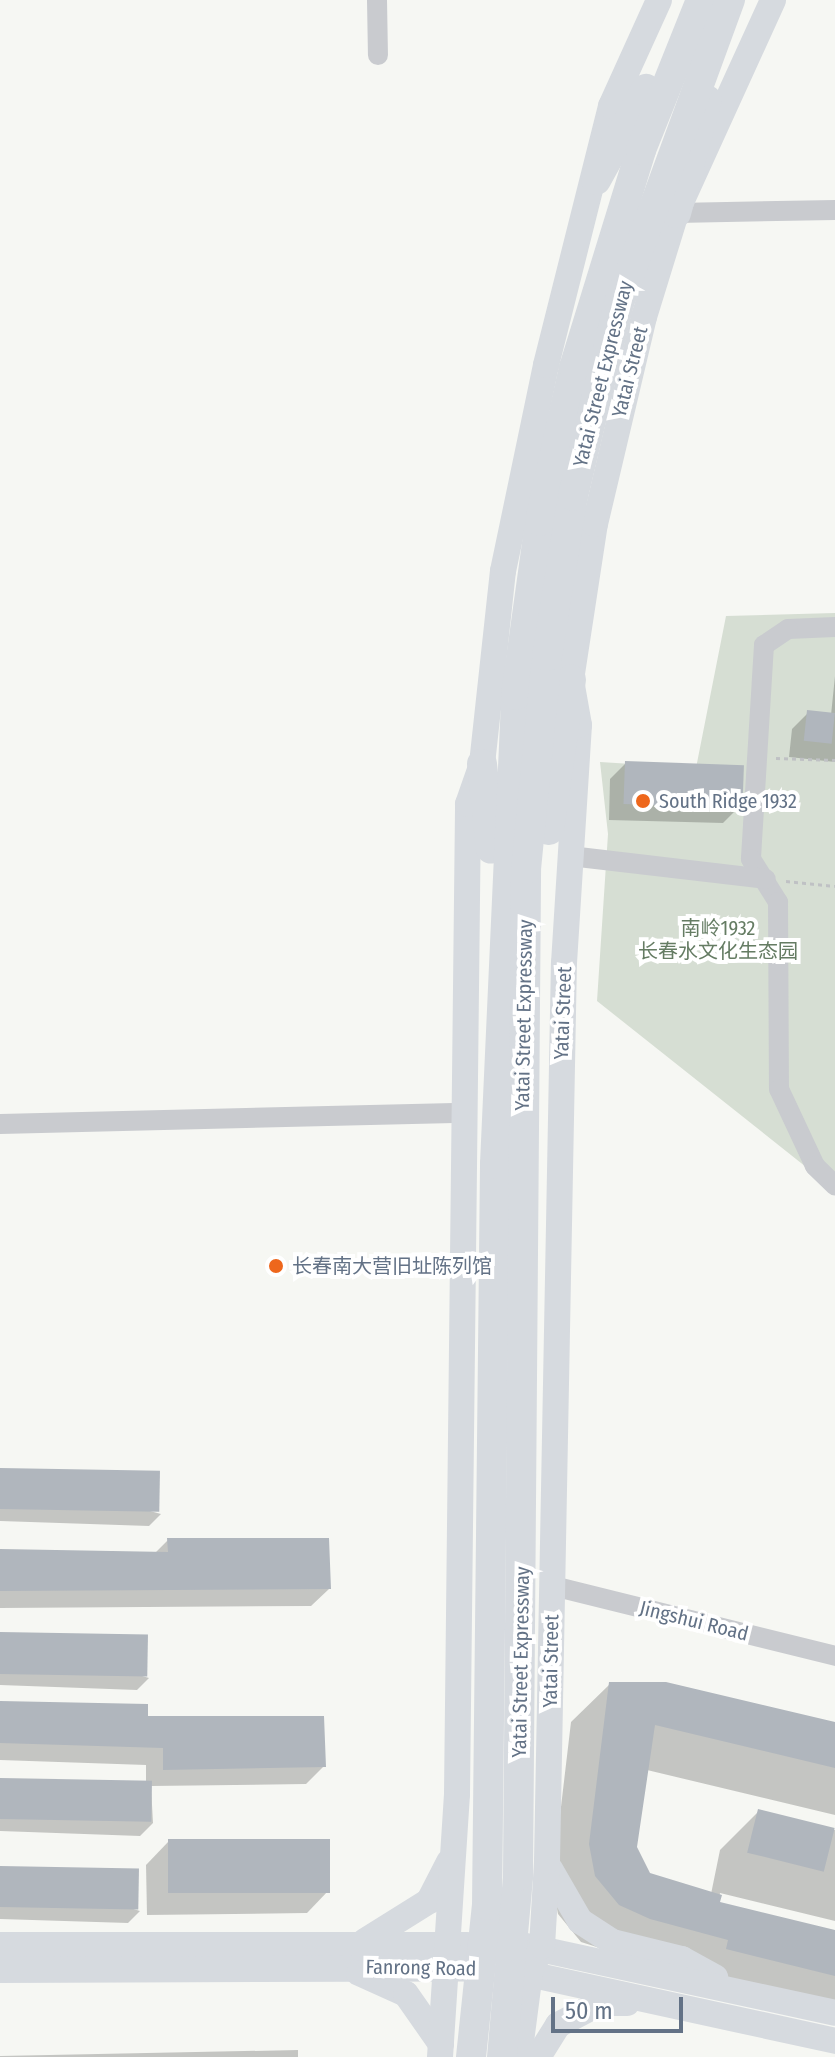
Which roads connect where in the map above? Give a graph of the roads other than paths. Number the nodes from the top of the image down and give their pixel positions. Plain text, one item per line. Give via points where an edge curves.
1 (377, 0) edge
2 (659, 0) edge
3 (686, 0) edge
4 (701, 0) edge
5 (730, 0) edge
6 (747, 0) edge
7 (773, 0) edge
8 (378, 55) dead end
9 (596, 180) junction
10 (835, 210) edge
11 (676, 213) junction
12 (835, 627) edge
13 (571, 680) junction
14 (482, 764) junction
15 (570, 856) junction
16 (766, 879) junction
17 (465, 1113) junction
18 (0, 1124) edge
19 (528, 1161) junction
20 (495, 1164) junction
21 (835, 1185) edge
22 (553, 1586) junction
23 (835, 1656) edge
24 (452, 1855) junction
25 (547, 1861) junction
26 (365, 1941) junction
27 (0, 1945) edge
28 (542, 1946) junction
29 (450, 1956) junction
30 (341, 1966) junction
31 (0, 1970) edge
32 (530, 1972) junction
33 (747, 1993) junction
34 (666, 2003) junction
35 (835, 2013) edge
36 (835, 2041) edge
37 (440, 2051) edge
38 (471, 2057) edge
39 (502, 2057) edge
40 (519, 2057) edge
41 (538, 2057) edge

1 - 8 street
2 - 9 main road via 611,106
3 - 9 highway
4 - 20 highway, Yatai Street Expressway via 612,237 540,521 509,765
5 - 19 highway, Yatai Street Expressway via 619,303 563,547 526,869
6 - 11 highway via 708,95
7 - 11 main road, Yatai Street
9 - 14 main road via 525,456 501,584
10 - 11 street
11 - 13 main road, Yatai Street via 598,510
12 - 16 street via 788,629 764,645 751,859
13 - 15 main road, Yatai Street via 579,725
13 - 19 highway via 543,865 537,1140
14 - 17 main road via 468,804 464,878
14 - 20 highway via 491,846 484,1140
15 - 16 street
15 - 22 main road, Yatai Street
16 - 21 street via 778,902 779,1089 815,1166
17 - 18 street
17 - 24 main road
19 - 39 highway, Yatai Street Expressway via 518,1876
20 - 38 highway, Yatai Street Expressway via 487,1905
22 - 23 street, Jingshui Road
22 - 25 main road, Yatai Street
24 - 26 main road via 429,1901
24 - 29 main road
25 - 28 main road, Yatai Street
25 - 33 main road via 580,1921 612,1942 682,1959
26 - 27 main road, Fanrong Road
26 - 29 main road, Fanrong Road
28 - 29 main road, Fanrong Road
28 - 32 main road, Yatai Street
28 - 33 main road, Fanrong Road
29 - 30 main road, Fanrong Road
29 - 32 main road, Fanrong Road
29 - 37 main road
30 - 31 main road, Fanrong Road
30 - 37 main road via 406,1994
32 - 34 main road, Fanrong Road
32 - 40 main road, Yatai Street
33 - 35 main road, Fanrong Road
34 - 36 main road, Fanrong Road
34 - 41 main road via 600,2003 558,2025

